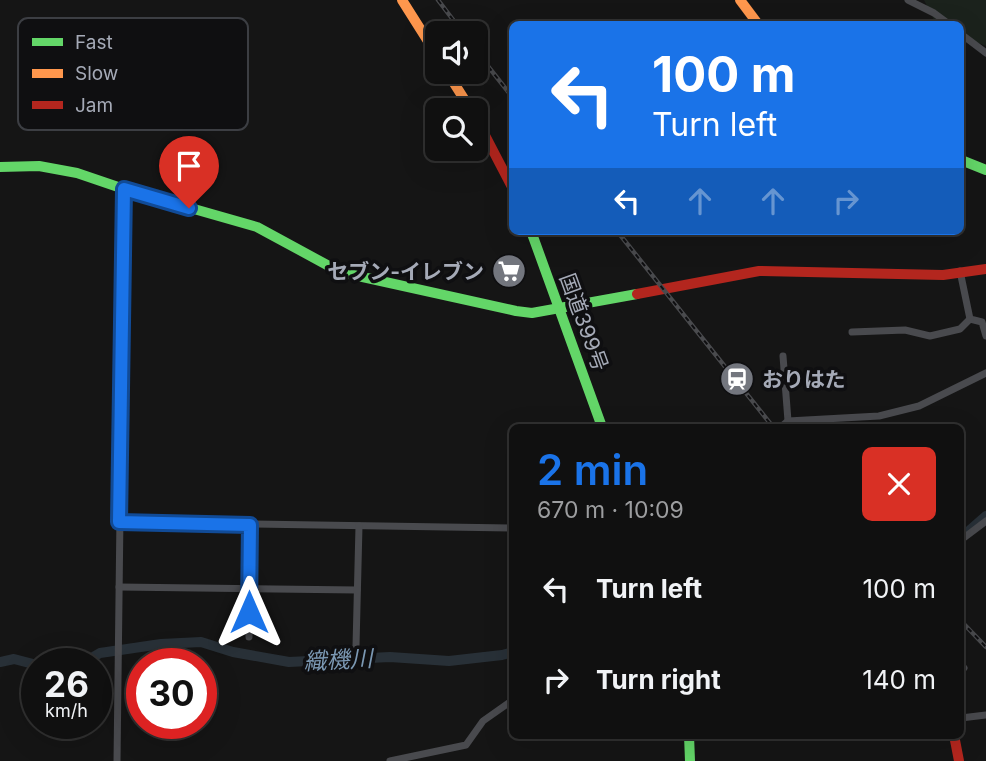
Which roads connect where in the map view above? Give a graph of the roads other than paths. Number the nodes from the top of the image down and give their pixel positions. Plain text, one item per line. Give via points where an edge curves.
1 (402, 0) edge
2 (740, 0) edge
3 (908, 0) edge
4 (756, 21) edge
5 (945, 21) edge
6 (425, 36) edge
7 (964, 36) edge
8 (986, 53) edge
9 (488, 141) edge
10 (964, 161) edge
11 (0, 167) edge
12 (986, 170) edge
13 (509, 181) edge
14 (124, 189) junction
15 (532, 235) edge
16 (986, 269) edge
17 (960, 271) junction
18 (558, 307) junction
19 (970, 319) junction
20 (852, 332) dead end
21 (986, 336) edge
22 (783, 356) dead end
23 (986, 373) edge
24 (789, 421) junction
25 (601, 424) edge
26 (785, 424) edge
27 (986, 521) edge
28 (119, 522) junction
29 (250, 525) junction
30 (359, 526) junction
31 (509, 528) edge
32 (964, 538) edge
33 (119, 587) junction
34 (250, 588) junction
35 (357, 590) junction
36 (249, 637) dead end
37 (356, 646) dead end
38 (509, 703) edge
39 (986, 715) edge
40 (964, 718) edge
41 (689, 739) edge
42 (955, 739) edge
43 (117, 761) edge
44 (390, 761) edge
45 (690, 761) edge
46 (959, 761) edge

1 - 6 main road
2 - 4 main road
3 - 5 street
7 - 8 street
9 - 13 main road
10 - 12 main road
11 - 14 main road via 56,168
14 - 18 main road via 257,227 351,275 516,311 532,313
14 - 28 street
15 - 18 main road, 国道399号
16 - 17 main road
17 - 18 main road via 943,275 759,271
17 - 19 street
18 - 25 main road, 国道399号
19 - 20 street via 960,328 930,336 905,330
19 - 21 street via 982,322
22 - 24 street
23 - 24 street via 919,407 879,416
24 - 26 street
27 - 32 street
28 - 29 street
28 - 33 street
29 - 30 street
29 - 34 street
30 - 31 street
30 - 35 street
33 - 34 street
33 - 43 street
34 - 35 street
34 - 36 street
35 - 37 street
38 - 44 street via 483,721 466,745
39 - 40 street
41 - 45 main road
42 - 46 main road

